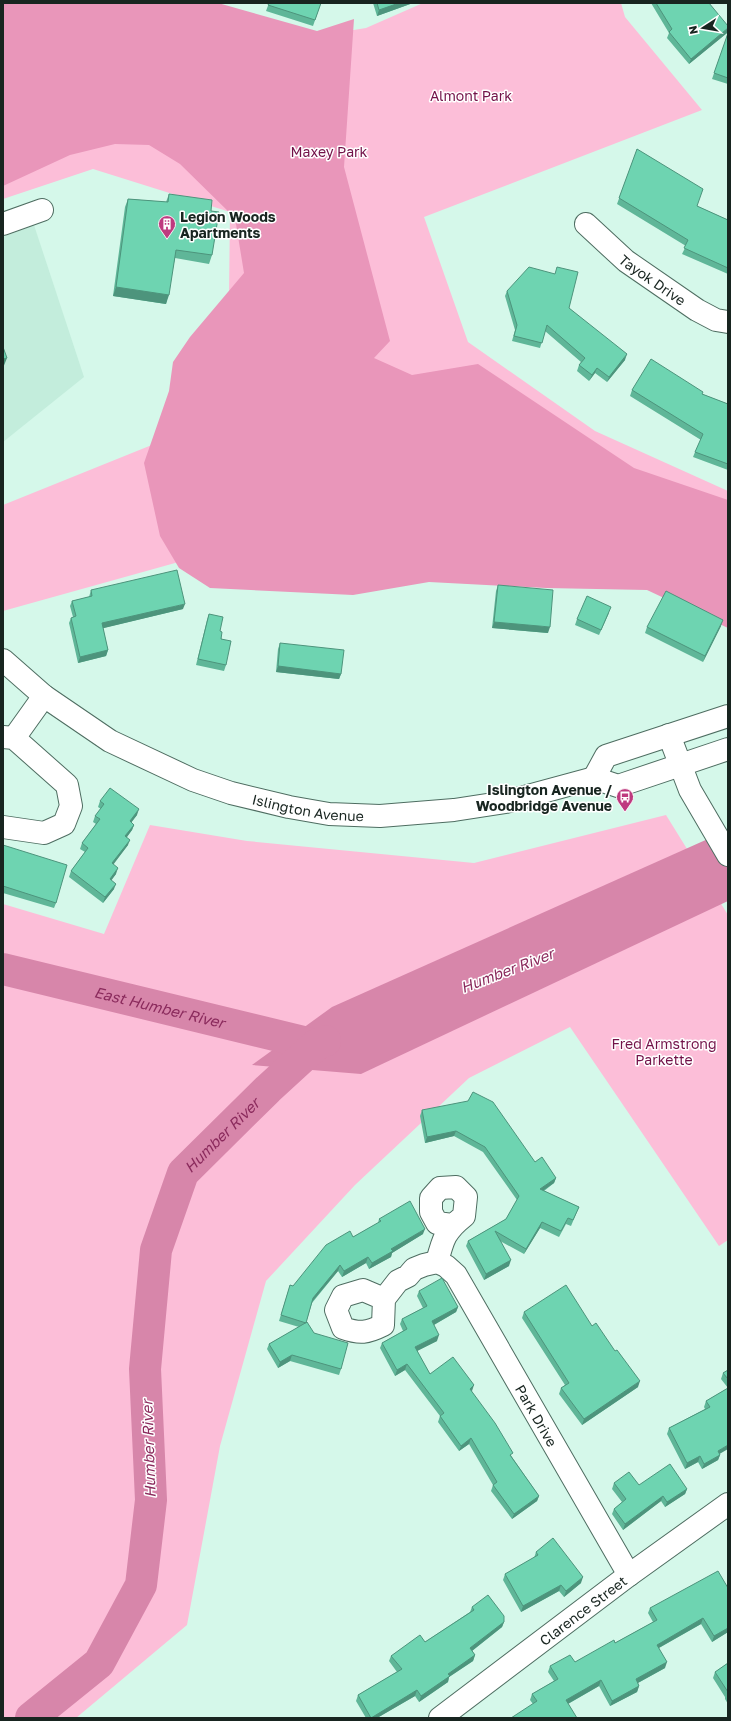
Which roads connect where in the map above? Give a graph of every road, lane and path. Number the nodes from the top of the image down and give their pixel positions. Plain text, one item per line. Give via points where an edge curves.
1 (42, 210) dead end
2 (3, 224) edge
3 (586, 224) dead end
4 (728, 322) edge
5 (3, 660) edge
6 (44, 696) junction
7 (728, 716) edge
8 (669, 735) junction
9 (9, 738) edge
10 (728, 749) edge
11 (681, 766) junction
12 (594, 778) junction
13 (3, 827) edge
14 (728, 855) edge
15 (452, 1225) dead end
16 (437, 1262) junction
17 (384, 1299) dead end
18 (728, 1504) edge
19 (629, 1575) junction
20 (440, 1718) edge

1 - 2 street
3 - 4 street, Tayok Drive via 626,261 697,310 716,320
5 - 6 street, Islington Avenue
6 - 9 street
6 - 12 street, Islington Avenue via 110,741 193,780 238,795 329,814 380,816 454,810 506,802
7 - 8 street
8 - 11 street
8 - 12 street via 606,756
9 - 13 street via 67,785 71,806 64,824 44,833
10 - 11 street
11 - 12 street via 618,786
11 - 14 street via 700,810
15 - 16 street via 443,1240
16 - 17 street via 424,1265 398,1281
16 - 19 street, Park Drive via 456,1275
18 - 19 street, Clarence Street
19 - 20 street, Clarence Street

